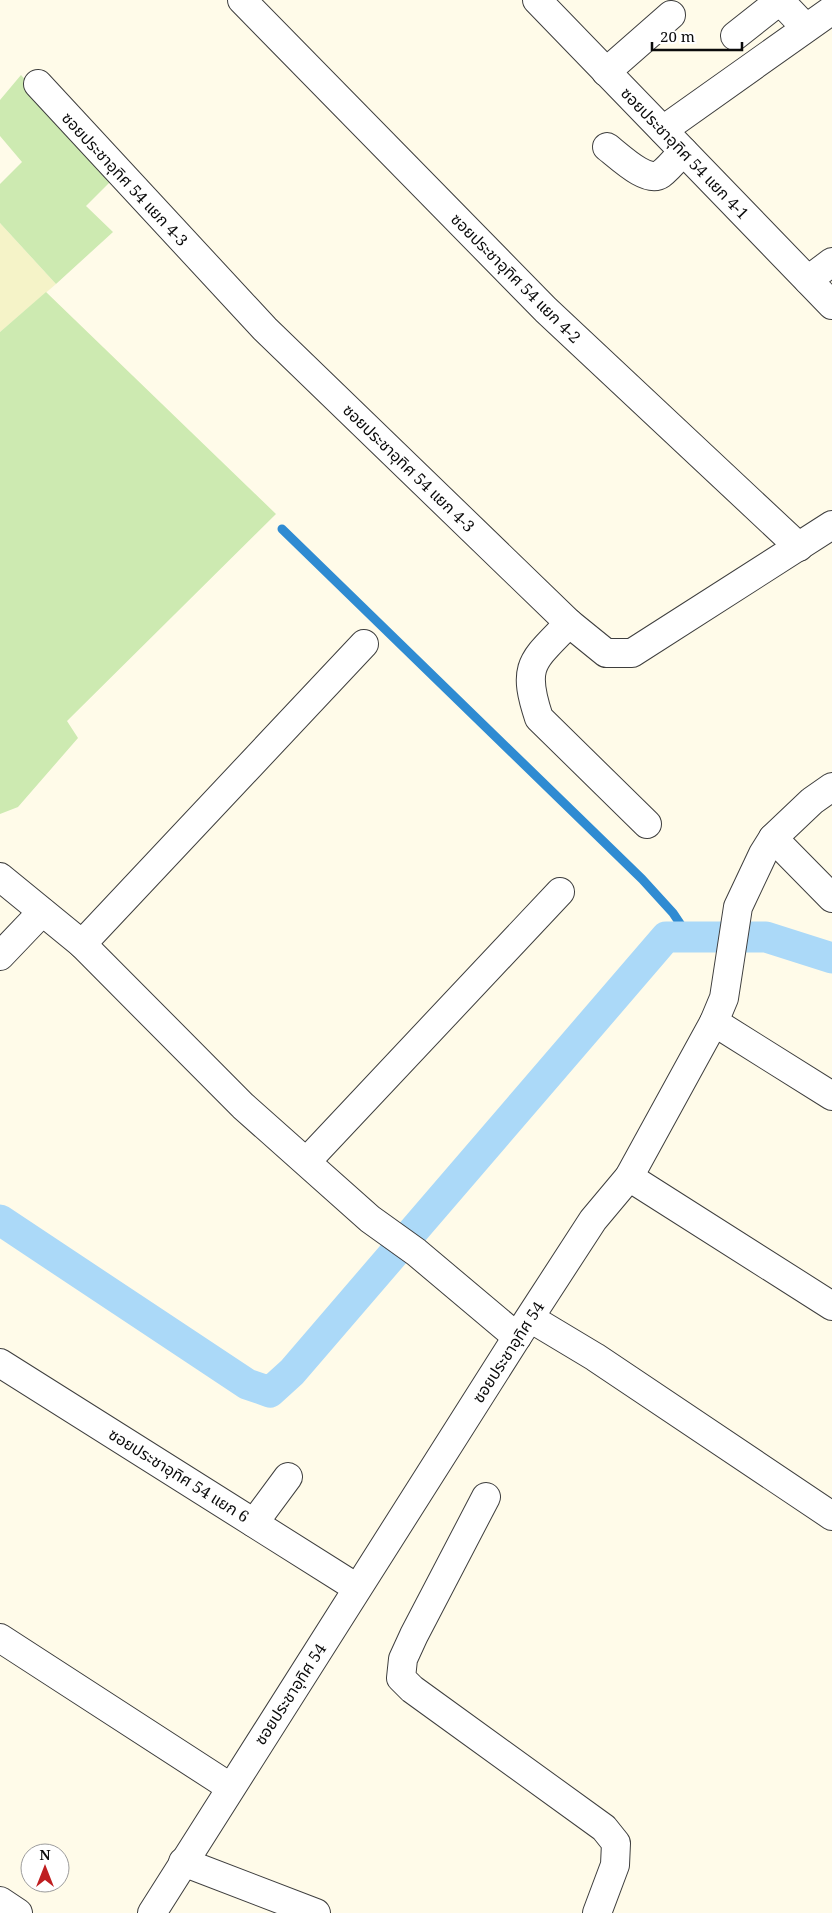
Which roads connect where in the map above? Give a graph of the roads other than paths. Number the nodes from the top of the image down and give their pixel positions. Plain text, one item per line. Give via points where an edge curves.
1 (242, 0) edge
2 (537, 0) edge
3 (832, 10) edge
4 (671, 15) dead end
5 (806, 28) junction
6 (734, 36) dead end
7 (606, 72) junction
8 (38, 84) dead end
9 (663, 130) junction
10 (607, 148) dead end
11 (683, 152) junction
12 (832, 262) edge
13 (808, 280) junction
14 (832, 305) edge
15 (832, 525) edge
16 (799, 547) junction
17 (569, 623) junction
18 (364, 644) dead end
19 (832, 787) edge
20 (647, 824) dead end
21 (774, 838) junction
22 (0, 877) edge
23 (560, 892) dead end
24 (832, 898) edge
25 (42, 912) junction
26 (82, 944) junction
27 (0, 956) edge
28 (714, 1022) junction
29 (832, 1096) edge
30 (307, 1161) junction
31 (629, 1177) junction
32 (832, 1306) edge
33 (524, 1327) junction
34 (0, 1363) edge
35 (288, 1477) dead end
36 (486, 1498) dead end
37 (832, 1516) edge
38 (254, 1523) junction
39 (357, 1588) junction
40 (0, 1638) edge
41 (230, 1786) junction
42 (183, 1862) junction
43 (0, 1902) edge
44 (18, 1913) edge
45 (152, 1913) edge
46 (316, 1913) edge
47 (597, 1913) edge

1 - 16 street, ซอยประชาอุทิศ 54 แยก 4-2 via 546,310
2 - 7 street, ซอยประชาอุทิศ 54 แยก 4-1
3 - 5 street
4 - 7 street
5 - 6 street via 784,6 772,6
5 - 9 street
7 - 9 street, ซอยประชาอุทิศ 54 แยก 4-1
8 - 17 street, ซอยประชาอุทิศ 54 แยก 4-3 via 265,329
9 - 11 street, ซอยประชาอุทิศ 54 แยก 4-1
10 - 11 street via 644,175 653,176 660,175
11 - 13 street, ซอยประชาอุทิศ 54 แยก 4-1
12 - 13 street
13 - 14 street, ซอยประชาอุทิศ 54 แยก 4-1
15 - 16 street, ซอยประชาอุทิศ 54 แยก 4-3
16 - 17 street, ซอยประชาอุทิศ 54 แยก 4-3 via 632,653 606,653
17 - 20 street via 537,657 529,675 531,695 539,718
18 - 26 street
19 - 21 street, ซอยประชาอุทิศ 54 via 812,801
21 - 24 street
21 - 28 street, ซอยประชาอุทิศ 54 via 738,907 724,998
22 - 25 street
23 - 30 street
25 - 26 street
25 - 27 street
26 - 30 street via 243,1106
28 - 29 street
28 - 31 street, ซอยประชาอุทิศ 54
30 - 33 street via 370,1219
31 - 32 street
31 - 33 street, ซอยประชาอุทิศ 54 via 593,1220
33 - 37 street via 595,1358
33 - 39 street, ซอยประชาอุทิศ 54
34 - 38 street, ซอยประชาอุทิศ 54 แยก 6
35 - 38 street
36 - 47 street via 403,1659 401,1678 604,1828 616,1843 615,1865
38 - 39 street, ซอยประชาอุทิศ 54 แยก 6
39 - 41 street, ซอยประชาอุทิศ 54
40 - 41 street
41 - 42 street, ซอยประชาอุทิศ 54
42 - 45 street, ซอยประชาอุทิศ 54
42 - 46 street
43 - 44 street

